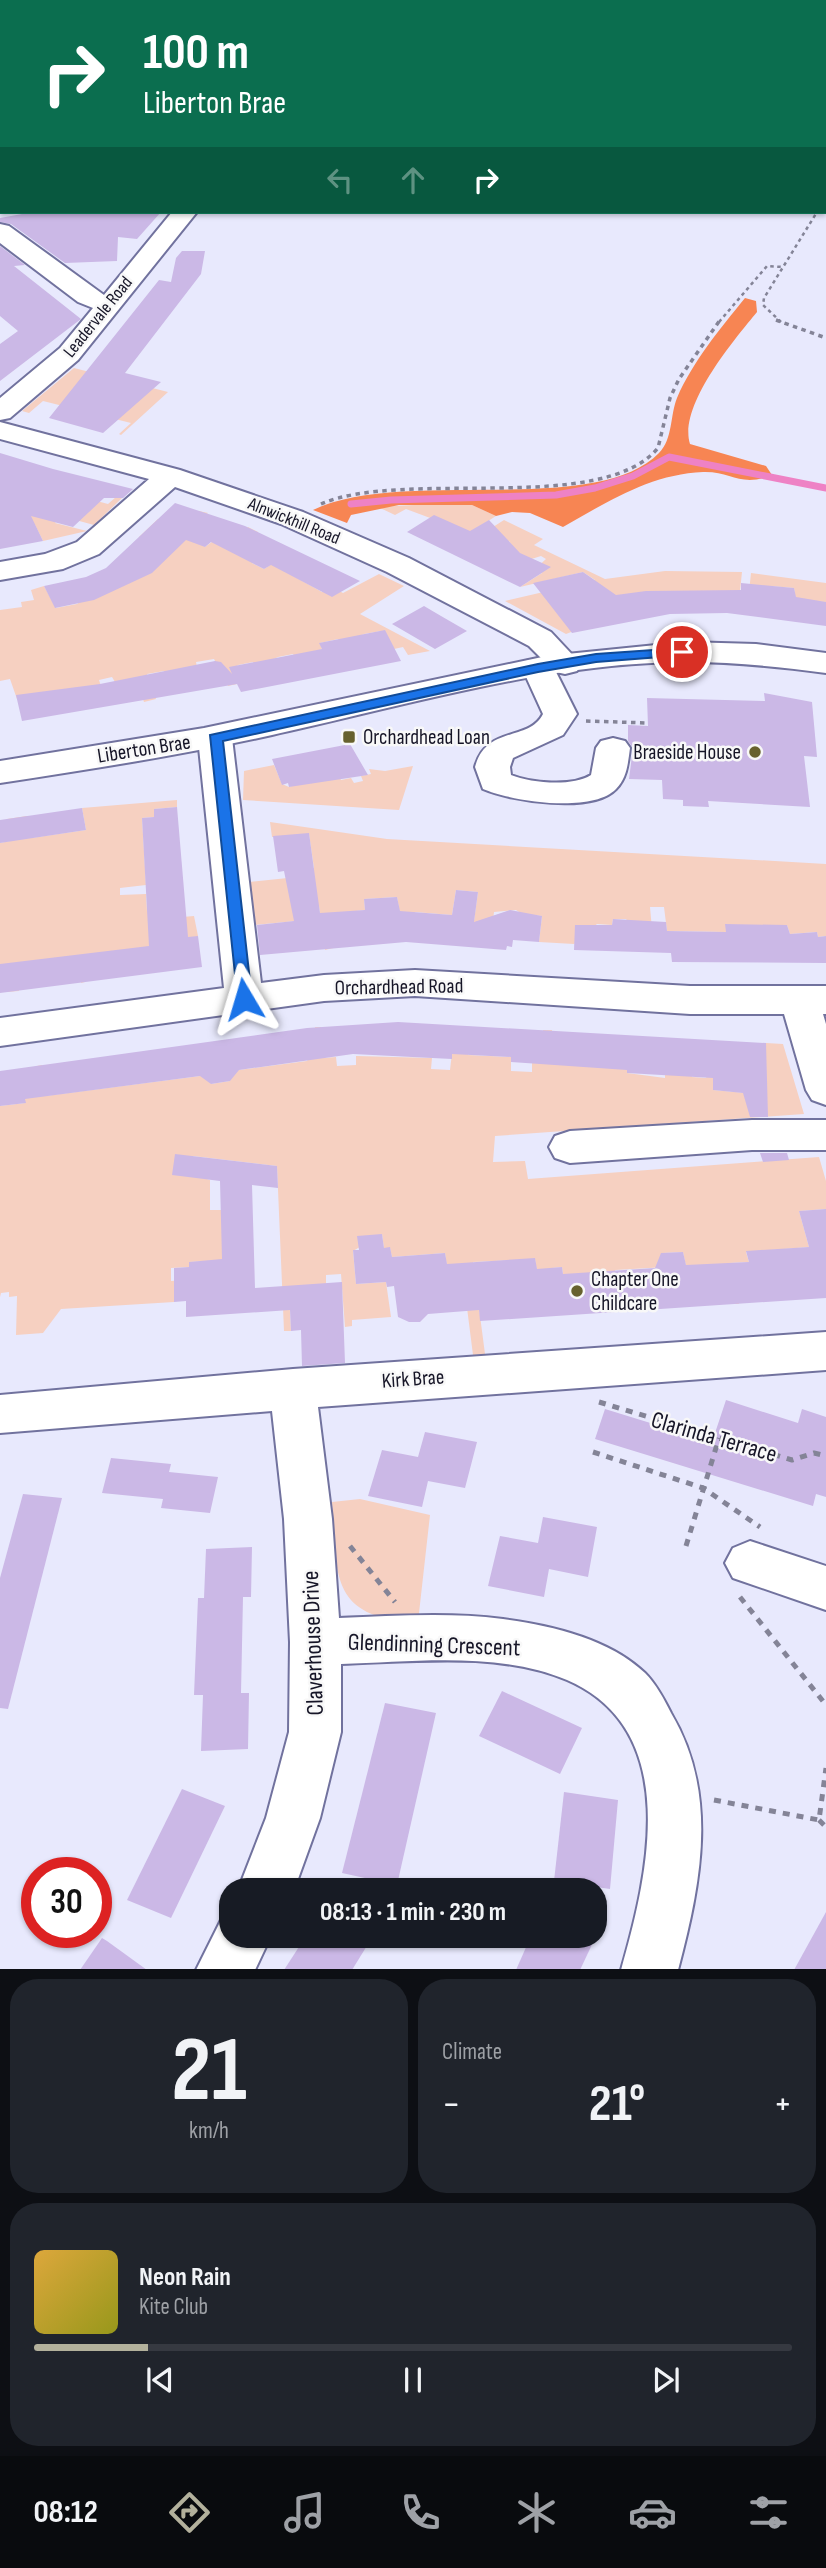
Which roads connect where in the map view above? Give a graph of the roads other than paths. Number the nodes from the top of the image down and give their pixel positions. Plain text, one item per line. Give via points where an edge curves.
1 (183, 214) edge
2 (0, 231) edge
3 (107, 305) junction
4 (0, 412) edge
5 (0, 430) edge
6 (170, 476) junction
7 (0, 571) edge
8 (826, 663) edge
9 (552, 666) junction
10 (215, 738) junction
11 (613, 748) dead end
12 (0, 772) edge
13 (244, 999) junction
14 (813, 1001) edge
15 (0, 1032) edge
16 (826, 1090) edge
17 (826, 1135) edge
18 (570, 1147) dead end
19 (826, 1351) edge
20 (293, 1388) junction
21 (0, 1414) edge
22 (760, 1540) road end
23 (826, 1588) edge
24 (315, 1642) junction
25 (270, 1878) edge
26 (236, 1948) edge
27 (224, 1969) edge
28 (649, 1969) edge

1 - 3 street, Leadervale Road
2 - 3 street via 87,297
3 - 4 street, Leadervale Road via 57,366
5 - 6 street, Alnwickhill Road
6 - 7 street via 88,548 52,562
6 - 9 street, Alnwickhill Road via 292,518 398,565 540,639
8 - 9 street, Liberton Brae via 756,653 697,652 596,658
9 - 10 street, Liberton Brae
9 - 11 street, Alnwickhill Road via 560,713 557,720 551,728 504,748 492,764 495,781 513,789 584,791 602,784 608,776
10 - 12 street, Liberton Brae
10 - 13 street
13 - 14 street, Orchardhead Road via 415,983 663,998
13 - 15 street, Orchardhead Road
14 - 16 street, Orchardhead Road
17 - 18 street
19 - 20 street, Kirk Brae
20 - 21 street, Kirk Brae
20 - 24 street, Claverhouse Drive via 308,1519
22 - 23 street
24 - 25 street, Claverhouse Drive via 315,1732 293,1818
24 - 28 street, Glendinning Crescent via 499,1642 555,1652 596,1669 626,1689 657,1732 676,1793 671,1877
26 - 27 street

